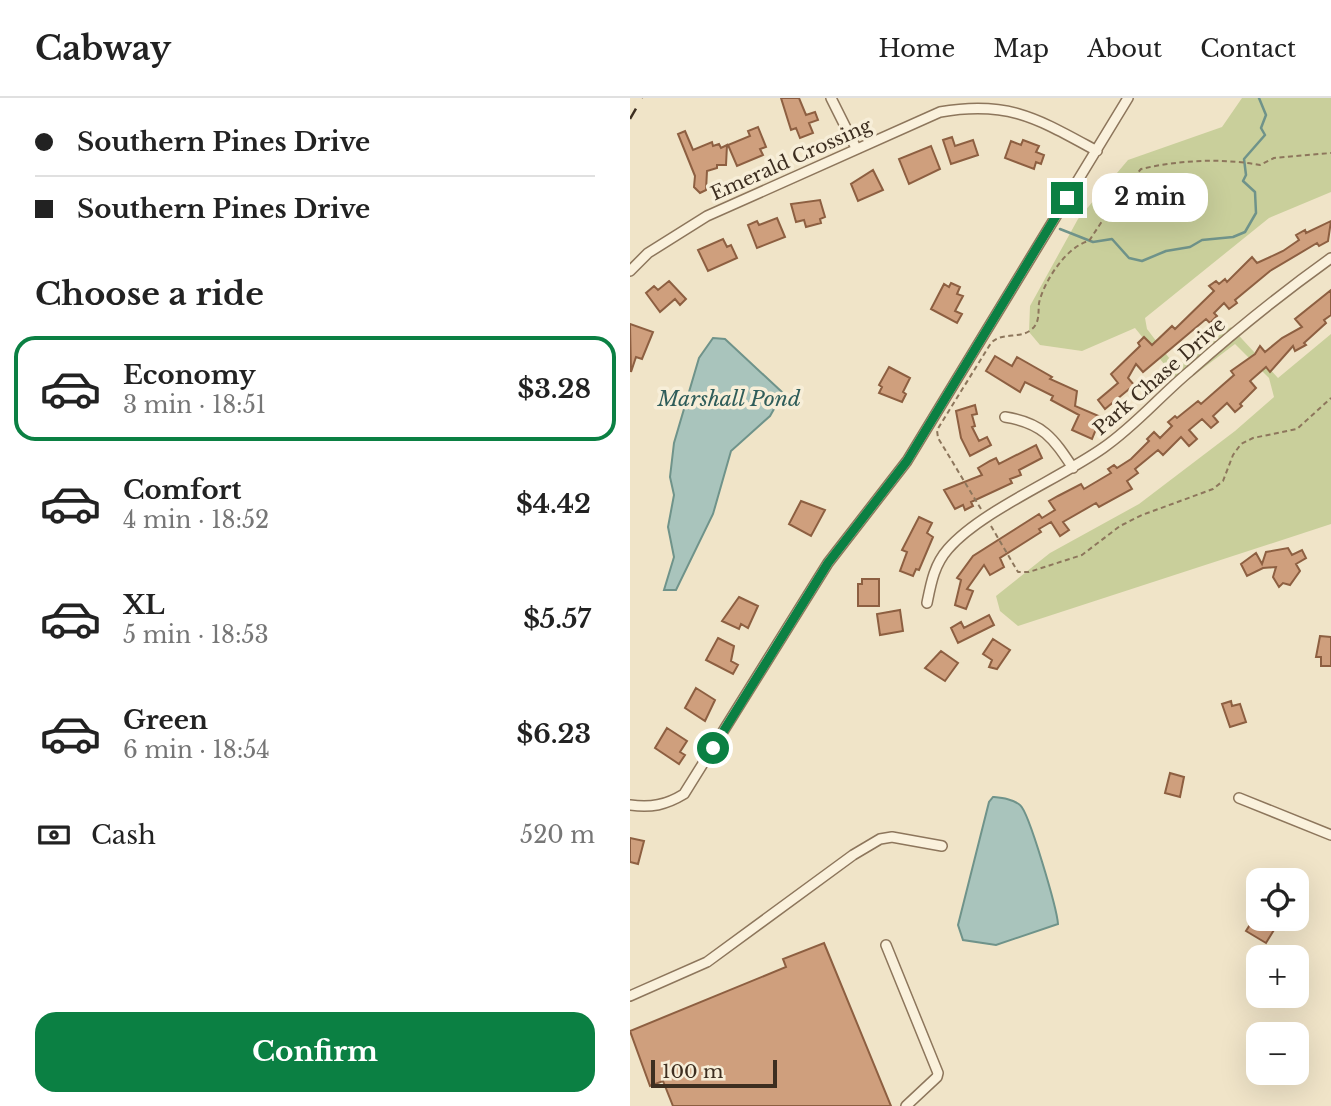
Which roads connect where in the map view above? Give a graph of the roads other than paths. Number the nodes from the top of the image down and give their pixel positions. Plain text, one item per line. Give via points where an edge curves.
1 (831, 98) edge
2 (1128, 98) edge
3 (856, 148) junction
4 (1097, 152) junction
5 (1331, 258) edge
6 (630, 271) edge
7 (1005, 417) dead end
8 (1073, 468) junction
9 (927, 603) dead end
10 (1239, 799) dead end
11 (630, 805) edge
12 (1331, 835) edge
13 (942, 846) dead end
14 (886, 945) dead end
15 (630, 996) edge
16 (905, 1106) edge

1 - 3 street
2 - 4 street
3 - 4 street, Emerald Crossing via 940,112 974,106 1040,120
3 - 6 street, Emerald Crossing via 688,226
4 - 11 street via 1008,290 907,461 828,563 684,794 668,804
5 - 8 street, Park Chase Drive via 1188,372 1136,423
7 - 8 street via 1029,421 1053,439
8 - 9 street, Park Chase Drive via 987,519 947,550 933,571
10 - 12 street
13 - 15 street via 880,839 707,962
14 - 16 street via 938,1073

